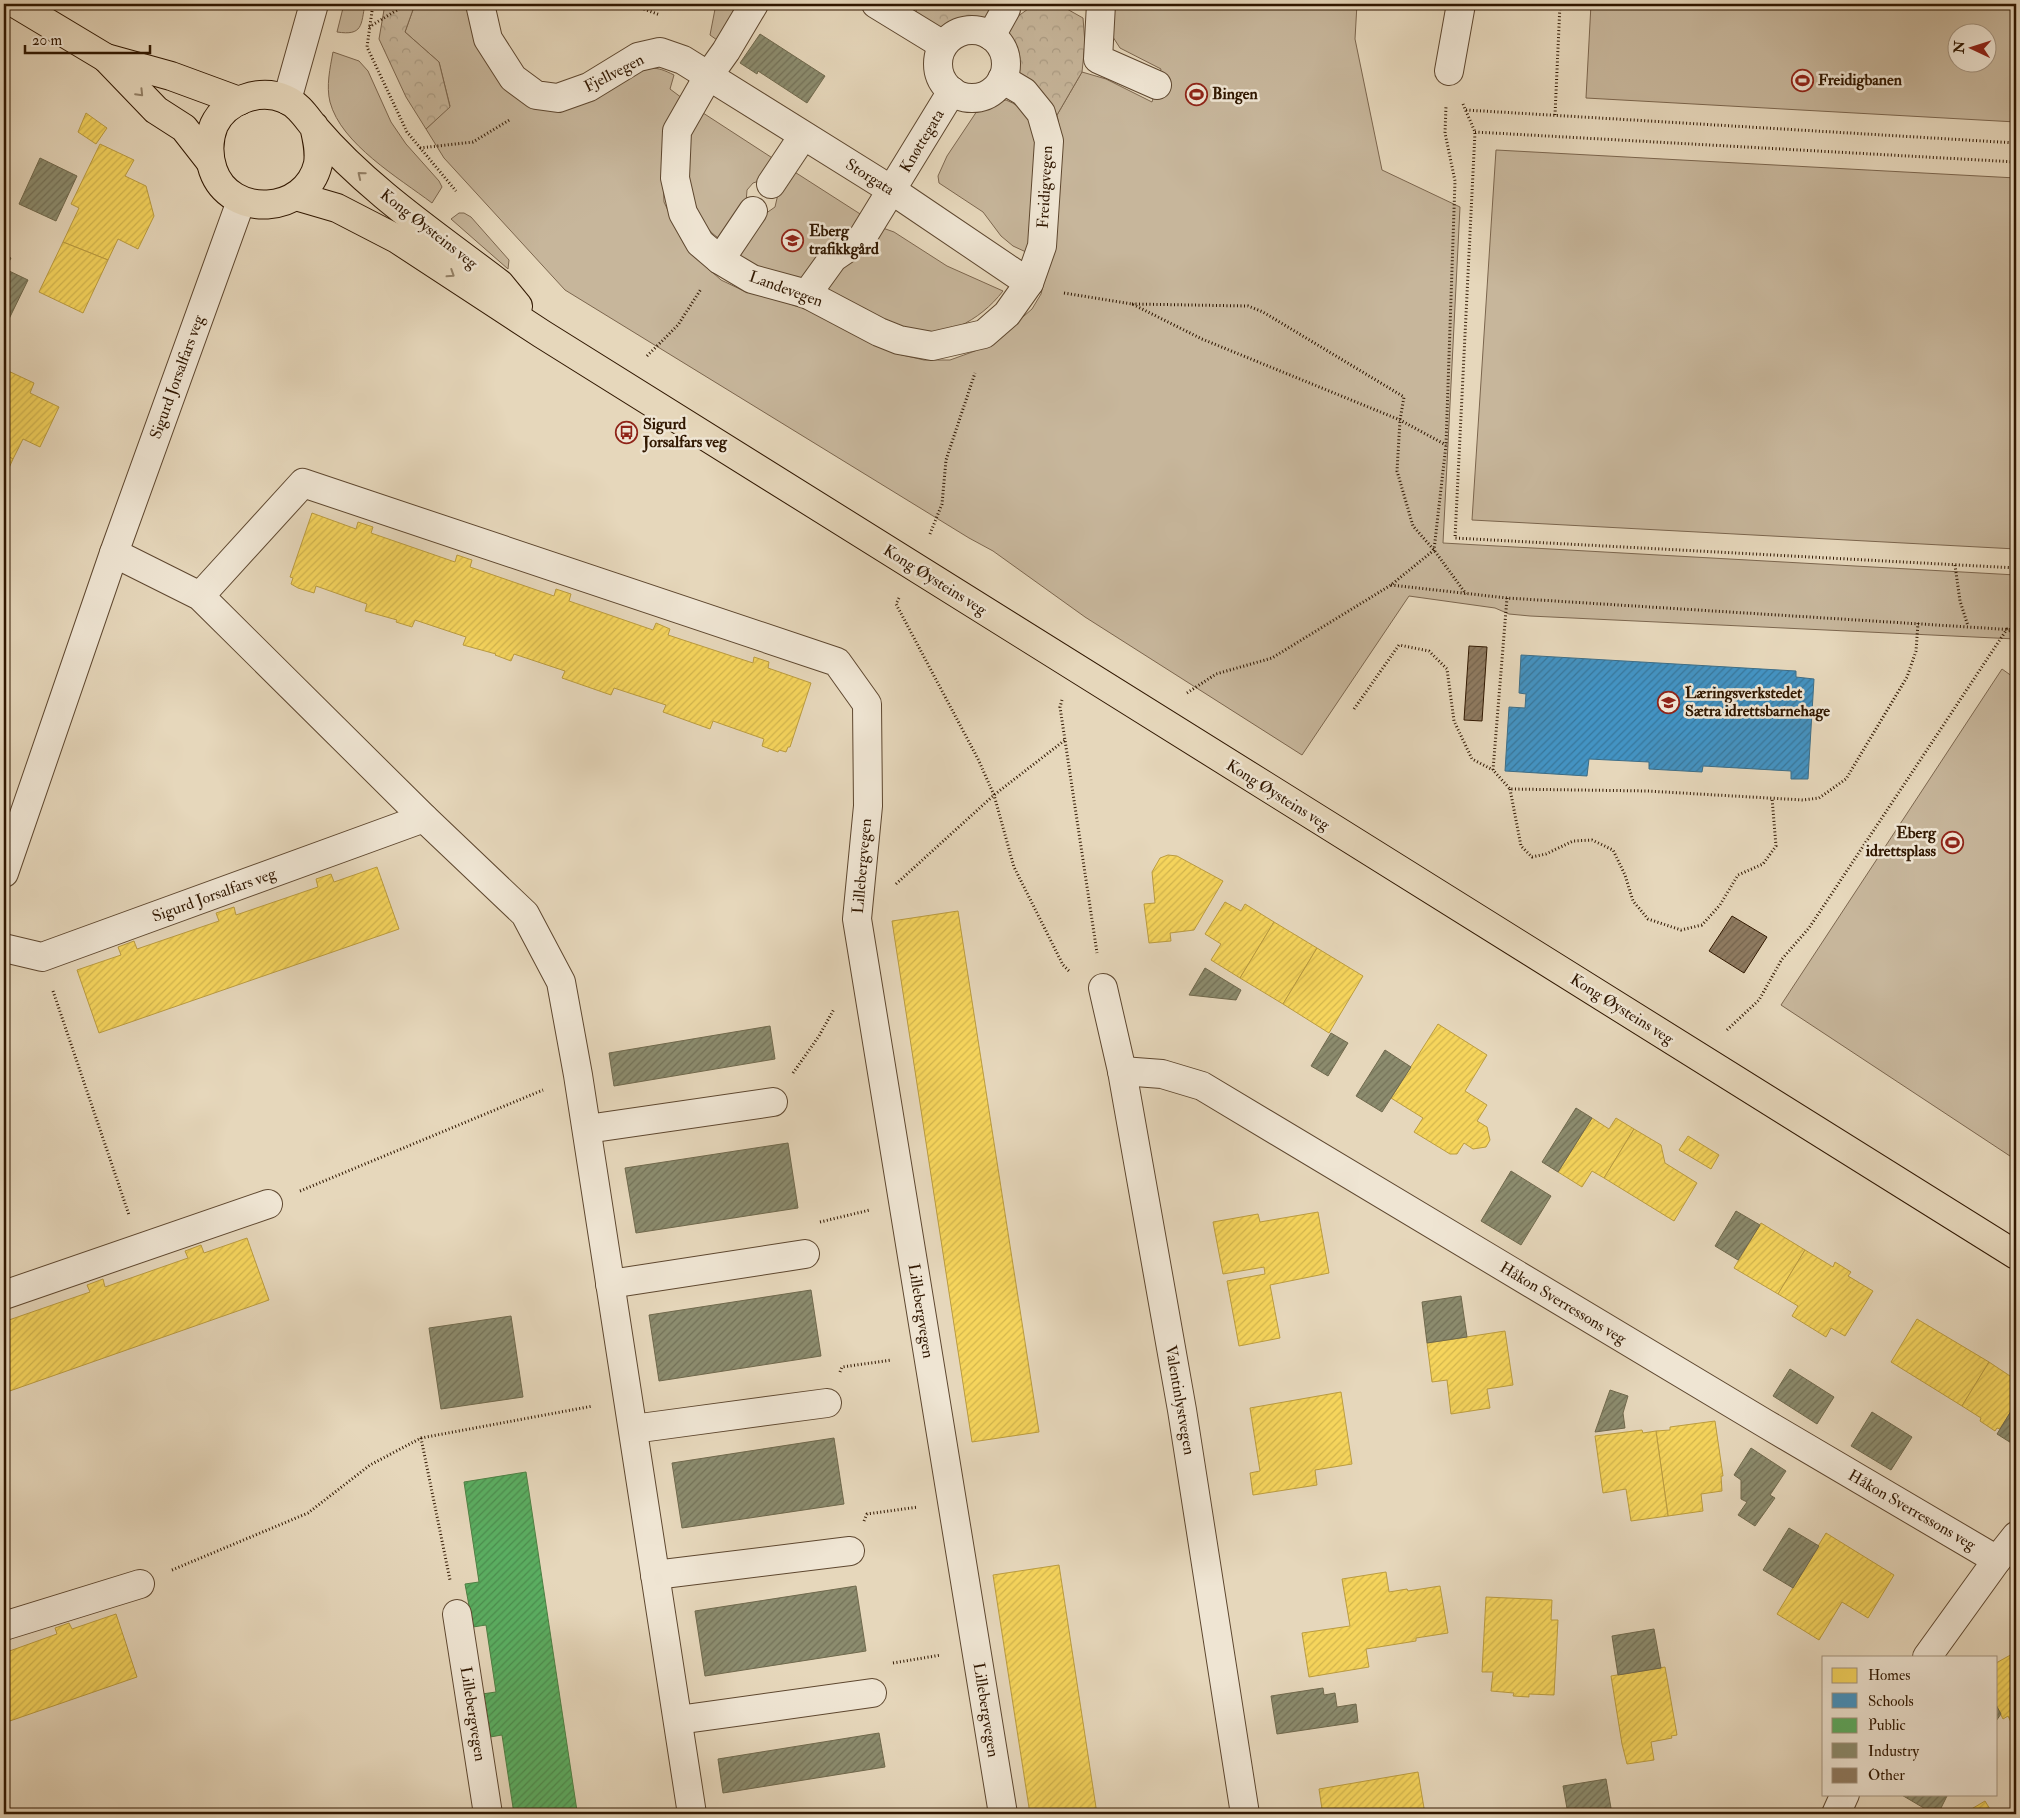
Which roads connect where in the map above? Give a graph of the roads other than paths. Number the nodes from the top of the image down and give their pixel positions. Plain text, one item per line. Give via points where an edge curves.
1 (16, 4) edge
2 (314, 4) edge
3 (480, 4) edge
4 (754, 4) edge
5 (876, 4) edge
6 (1101, 4) edge
7 (1462, 4) edge
8 (1006, 9) dead end
9 (991, 36) junction
10 (943, 45) junction
11 (106, 58) junction
12 (1449, 71) road end
13 (709, 76) junction
14 (1002, 78) junction
15 (1157, 85) dead end
16 (952, 91) junction
17 (239, 100) junction
18 (286, 100) junction
19 (314, 126) junction
20 (803, 136) junction
21 (209, 160) junction
22 (772, 184) dead end
23 (893, 191) junction
24 (296, 196) junction
25 (240, 201) junction
26 (753, 211) dead end
27 (720, 260) junction
28 (1030, 283) junction
29 (807, 294) junction
30 (542, 334) junction
31 (114, 552) junction
32 (200, 596) junction
33 (424, 818) junction
34 (4, 873) edge
35 (4, 948) edge
36 (1105, 998) road end
37 (1122, 1071) junction
38 (773, 1102) road end
39 (586, 1129) junction
40 (268, 1204) road end
41 (805, 1254) road end
42 (2016, 1254) edge
43 (610, 1284) junction
44 (4, 1295) edge
45 (827, 1403) road end
46 (633, 1429) junction
47 (2016, 1536) edge
48 (850, 1551) road end
49 (1997, 1560) junction
50 (656, 1575) junction
51 (140, 1584) road end
52 (457, 1614) road end
53 (4, 1626) edge
54 (1928, 1656) edge
55 (872, 1693) road end
56 (678, 1720) junction
57 (1843, 1796) edge
58 (488, 1814) edge
59 (692, 1814) edge
60 (1003, 1814) edge
61 (1245, 1814) edge
62 (1836, 1814) edge

1 - 11 main road
2 - 18 street
3 - 13 street, Fjellvegen via 488,39 513,78 536,96 558,98 589,87 638,57 660,52 683,60
4 - 13 street, Landevegen
5 - 10 street
6 - 15 street via 1098,59
7 - 12 street
8 - 9 street
9 - 10 street via 971,30 960,32
9 - 14 street via 1006,60
10 - 16 street via 938,65 940,75
11 - 17 main road
11 -> 21 main road via 156,110 184,128
13 - 20 street, Storgata
13 - 27 street, Landevegen via 677,132 674,178 682,213 700,243
14 - 16 street via 989,93 980,97 960,96
14 - 28 street, Freidigvegen via 1024,92 1041,113 1049,141 1042,246
16 - 23 street, Knøttegata
17 - 18 main road via 271,95
17 - 21 main road via 224,111 214,125 209,142
18 - 19 main road via 302,111
19 - 24 main road via 319,145 318,164 309,182
30 -> 19 main road, Kong Øysteins veg via 500,284 348,164
20 - 22 street
20 - 23 street, Storgata
21 - 25 main road via 226,191
23 - 28 street, Storgata
23 - 29 street, Knøttegata via 862,238 833,258
24 - 25 main road via 269,206
24 -> 30 main road, Kong Øysteins veg via 337,208 397,239
25 - 31 street, Sigurd Jorsalfars veg
26 - 27 street
27 - 29 street, Landevegen via 752,279
28 - 29 street, Landevegen via 1007,314 984,334 932,346 899,340 879,332
30 - 42 main road, Kong Øysteins veg
31 - 32 street
31 - 34 street, Sigurd Jorsalfars veg
32 - 33 street
32 - 60 street, Lillebergvegen via 304,483 838,662 867,704 868,806 857,920
33 - 35 street, Sigurd Jorsalfars veg via 42,958
33 - 39 street via 525,914 561,982
36 - 37 street, Valentinlystvegen
37 - 49 street, Håkon Sverressons veg via 1162,1074 1202,1086
37 - 61 street, Valentinlystvegen via 1182,1410
38 - 39 street
39 - 43 street
40 - 44 street
41 - 43 street
43 - 46 street
45 - 46 street
46 - 50 street
47 - 49 street
48 - 50 street
49 - 54 street
50 - 56 street
51 - 53 street
52 - 58 street, Lillebergvegen
55 - 56 street
56 - 59 street
57 - 62 street

